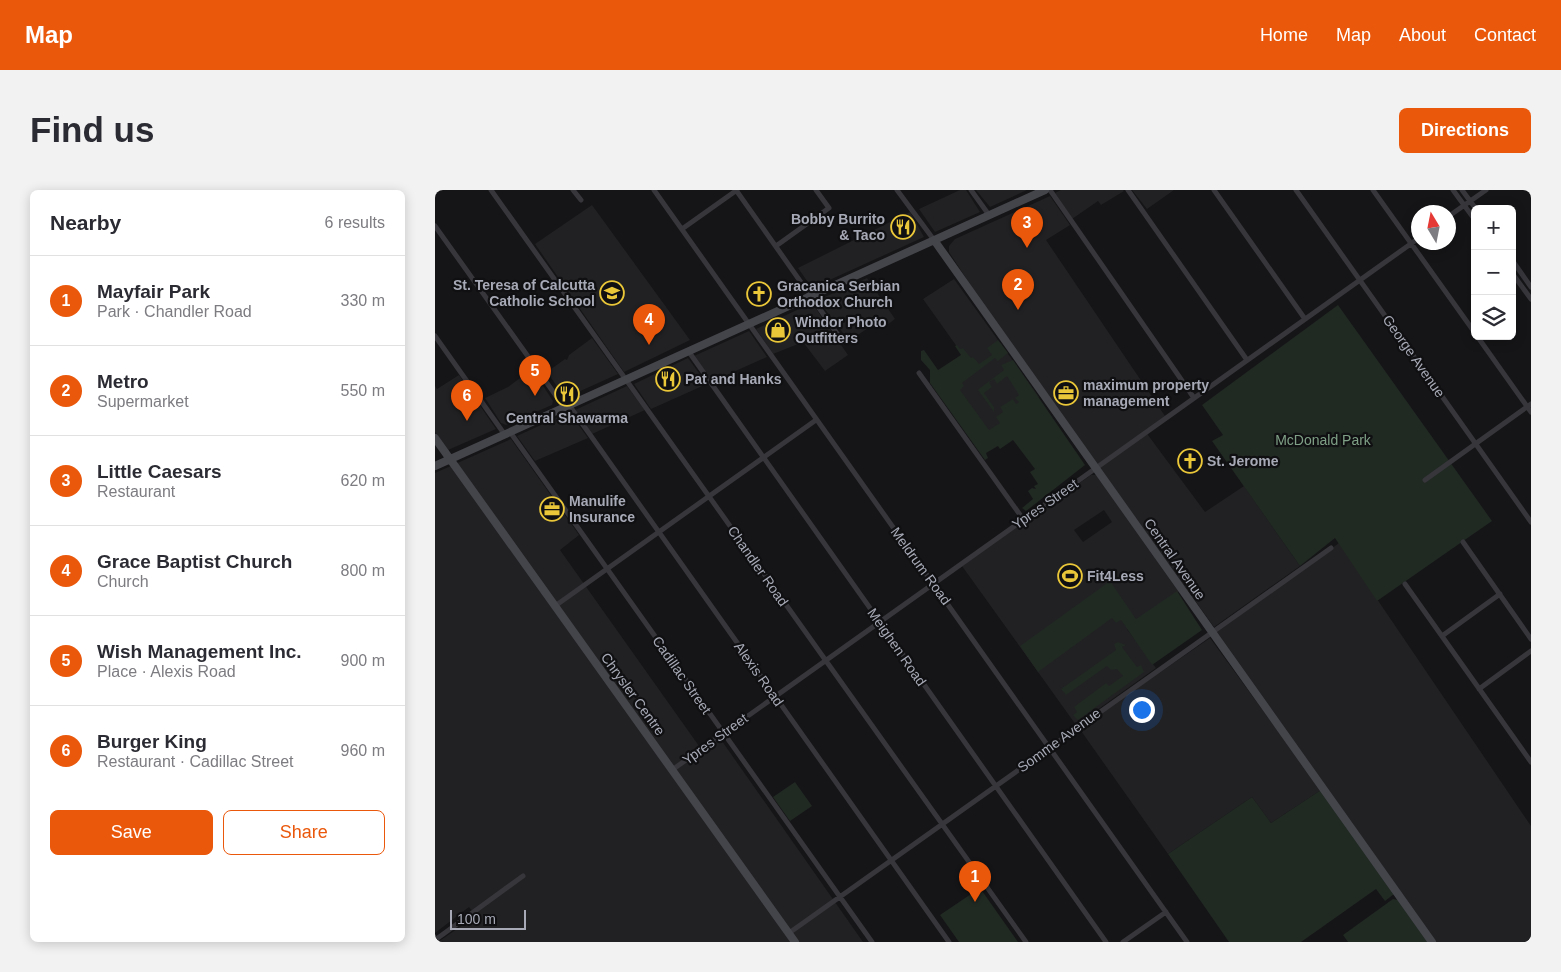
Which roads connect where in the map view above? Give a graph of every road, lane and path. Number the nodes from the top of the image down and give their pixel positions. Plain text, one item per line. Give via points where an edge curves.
1 (491, 190) edge
2 (573, 190) edge
3 (654, 190) edge
4 (736, 190) edge
5 (816, 190) edge
6 (897, 190) edge
7 (971, 190) edge
8 (1045, 190) edge
9 (1050, 190) edge
10 (1128, 190) edge
11 (1214, 190) edge
12 (1296, 190) edge
13 (1373, 190) edge
14 (1453, 190) edge
15 (1462, 190) edge
16 (1486, 190) edge
17 (581, 200) dead end
18 (1470, 201) junction
19 (1464, 205) junction
20 (1473, 205) edge
21 (1456, 211) edge
22 (989, 215) junction
23 (1471, 215) edge
24 (435, 226) edge
25 (682, 229) junction
26 (934, 240) junction
27 (1411, 243) joint
28 (775, 246) junction
29 (1416, 250) edge
30 (1516, 266) edge
31 (1516, 279) edge
32 (1360, 280) junction
33 (1531, 287) edge
34 (812, 296) junction
35 (1531, 300) edge
36 (1305, 319) junction
37 (749, 324) junction
38 (1471, 327) edge
39 (435, 336) edge
40 (1480, 340) edge
41 (843, 342) dead end
42 (689, 352) junction
43 (1247, 360) junction
44 (919, 373) dead end
45 (627, 380) junction
46 (1195, 398) junction
47 (1529, 405) edge
48 (567, 406) junction
49 (1531, 412) edge
50 (816, 420) junction
51 (508, 434) junction
52 (435, 438) edge
53 (1476, 444) junction
54 (762, 458) junction
55 (451, 460) junction
56 (435, 466) edge
57 (1095, 468) junction
58 (1425, 480) dead end
59 (709, 496) junction
60 (1023, 519) junction
61 (1531, 522) edge
62 (659, 532) junction
63 (1463, 542) dead end
64 (1331, 548) dead end
65 (607, 569) junction
66 (933, 583) junction
67 (1405, 584) dead end
68 (1500, 594) junction
69 (555, 606) junction
70 (879, 622) junction
71 (1212, 632) junction
72 (1442, 636) junction
73 (1531, 639) edge
74 (1531, 651) edge
75 (825, 660) junction
76 (1479, 688) junction
77 (775, 696) junction
78 (723, 733) junction
79 (1049, 747) junction
80 (1531, 762) edge
81 (672, 770) junction
82 (995, 786) junction
83 (942, 824) junction
84 (891, 860) junction
85 (523, 876) dead end
86 (839, 897) junction
87 (1166, 912) junction
88 (789, 933) junction
89 (435, 940) edge
90 (795, 942) edge
91 (871, 942) edge
92 (949, 942) edge
93 (1025, 942) edge
94 (1106, 942) edge
95 (1123, 942) edge
96 (1187, 942) edge
97 (1432, 942) edge

1 - 45 street, Chandler Road
2 - 17 street
3 - 25 street, Meldrum Road
4 - 25 street
4 - 28 street
5 - 28 street via 829,208
6 - 26 street, Central Avenue
7 - 22 street
8 - 22 street
9 - 46 street
10 - 43 street
11 - 36 street
12 - 32 street, George Avenue
13 - 27 street
14 - 19 street
15 - 18 street
16 - 18 street
18 - 19 street
18 - 20 street
19 - 21 street
19 - 23 street
22 - 26 street
24 - 48 street, Alexis Road
25 - 37 street, Meldrum Road
26 - 34 street
26 - 57 street, Central Avenue
27 - 32 street, Ypres Street
28 - 34 street
29 - 38 street
30 - 33 street
31 - 35 street
32 - 36 street, Ypres Street
32 - 53 street, George Avenue
34 - 37 street
34 - 41 street
36 - 43 street, Ypres Street
37 - 42 street
37 - 50 street, Meldrum Road
39 - 51 street, Cadillac Street
40 - 47 street
42 - 45 street
42 - 54 street, Meighen Road
43 - 46 street, Ypres Street
44 - 60 street
45 - 48 street
45 - 59 street, Chandler Road
46 - 57 street, Ypres Street
47 - 49 street
47 - 53 street
48 - 51 street
48 - 62 street, Alexis Road
50 - 54 street
50 - 66 street, Meldrum Road
51 - 55 street
51 - 65 street, Cadillac Street
52 - 55 street, Chrysler Centre
53 - 58 street
53 - 61 street, George Avenue
54 - 59 street
54 - 70 street, Meighen Road
55 - 56 street
55 - 69 street, Chrysler Centre
57 - 60 street, Ypres Street
57 - 71 street, Central Avenue
59 - 62 street
59 - 75 street, Chandler Road
60 - 66 street, Ypres Street
62 - 65 street
62 - 77 street, Alexis Road
63 - 68 street
64 - 71 street, Somme Avenue
65 - 69 street
65 - 78 street, Cadillac Street
66 - 70 street, Ypres Street
66 - 79 street, Meldrum Road
67 - 72 street
68 - 72 street
68 - 73 street
69 - 81 street, Chrysler Centre
70 - 75 street, Ypres Street
70 - 82 street, Meighen Road
71 - 79 street, Somme Avenue
71 - 97 street, Central Avenue
72 - 76 street
74 - 76 street
75 - 77 street, Ypres Street
75 - 83 street, Chandler Road
76 - 80 street
77 - 78 street, Ypres Street
77 - 84 street, Alexis Road
78 - 81 street, Ypres Street
78 - 86 street, Cadillac Street
79 - 82 street, Somme Avenue
79 - 87 street, Meldrum Road
81 - 88 street, Chrysler Centre
82 - 83 street, Somme Avenue
82 - 94 street, Meighen Road
83 - 84 street, Somme Avenue
83 - 93 street, Chandler Road
84 - 86 street, Somme Avenue
84 - 92 street, Alexis Road
85 - 89 street
86 - 88 street, Somme Avenue
86 - 91 street, Cadillac Street
87 - 95 street
87 - 96 street, Meldrum Road
88 - 90 street, Chrysler Centre

